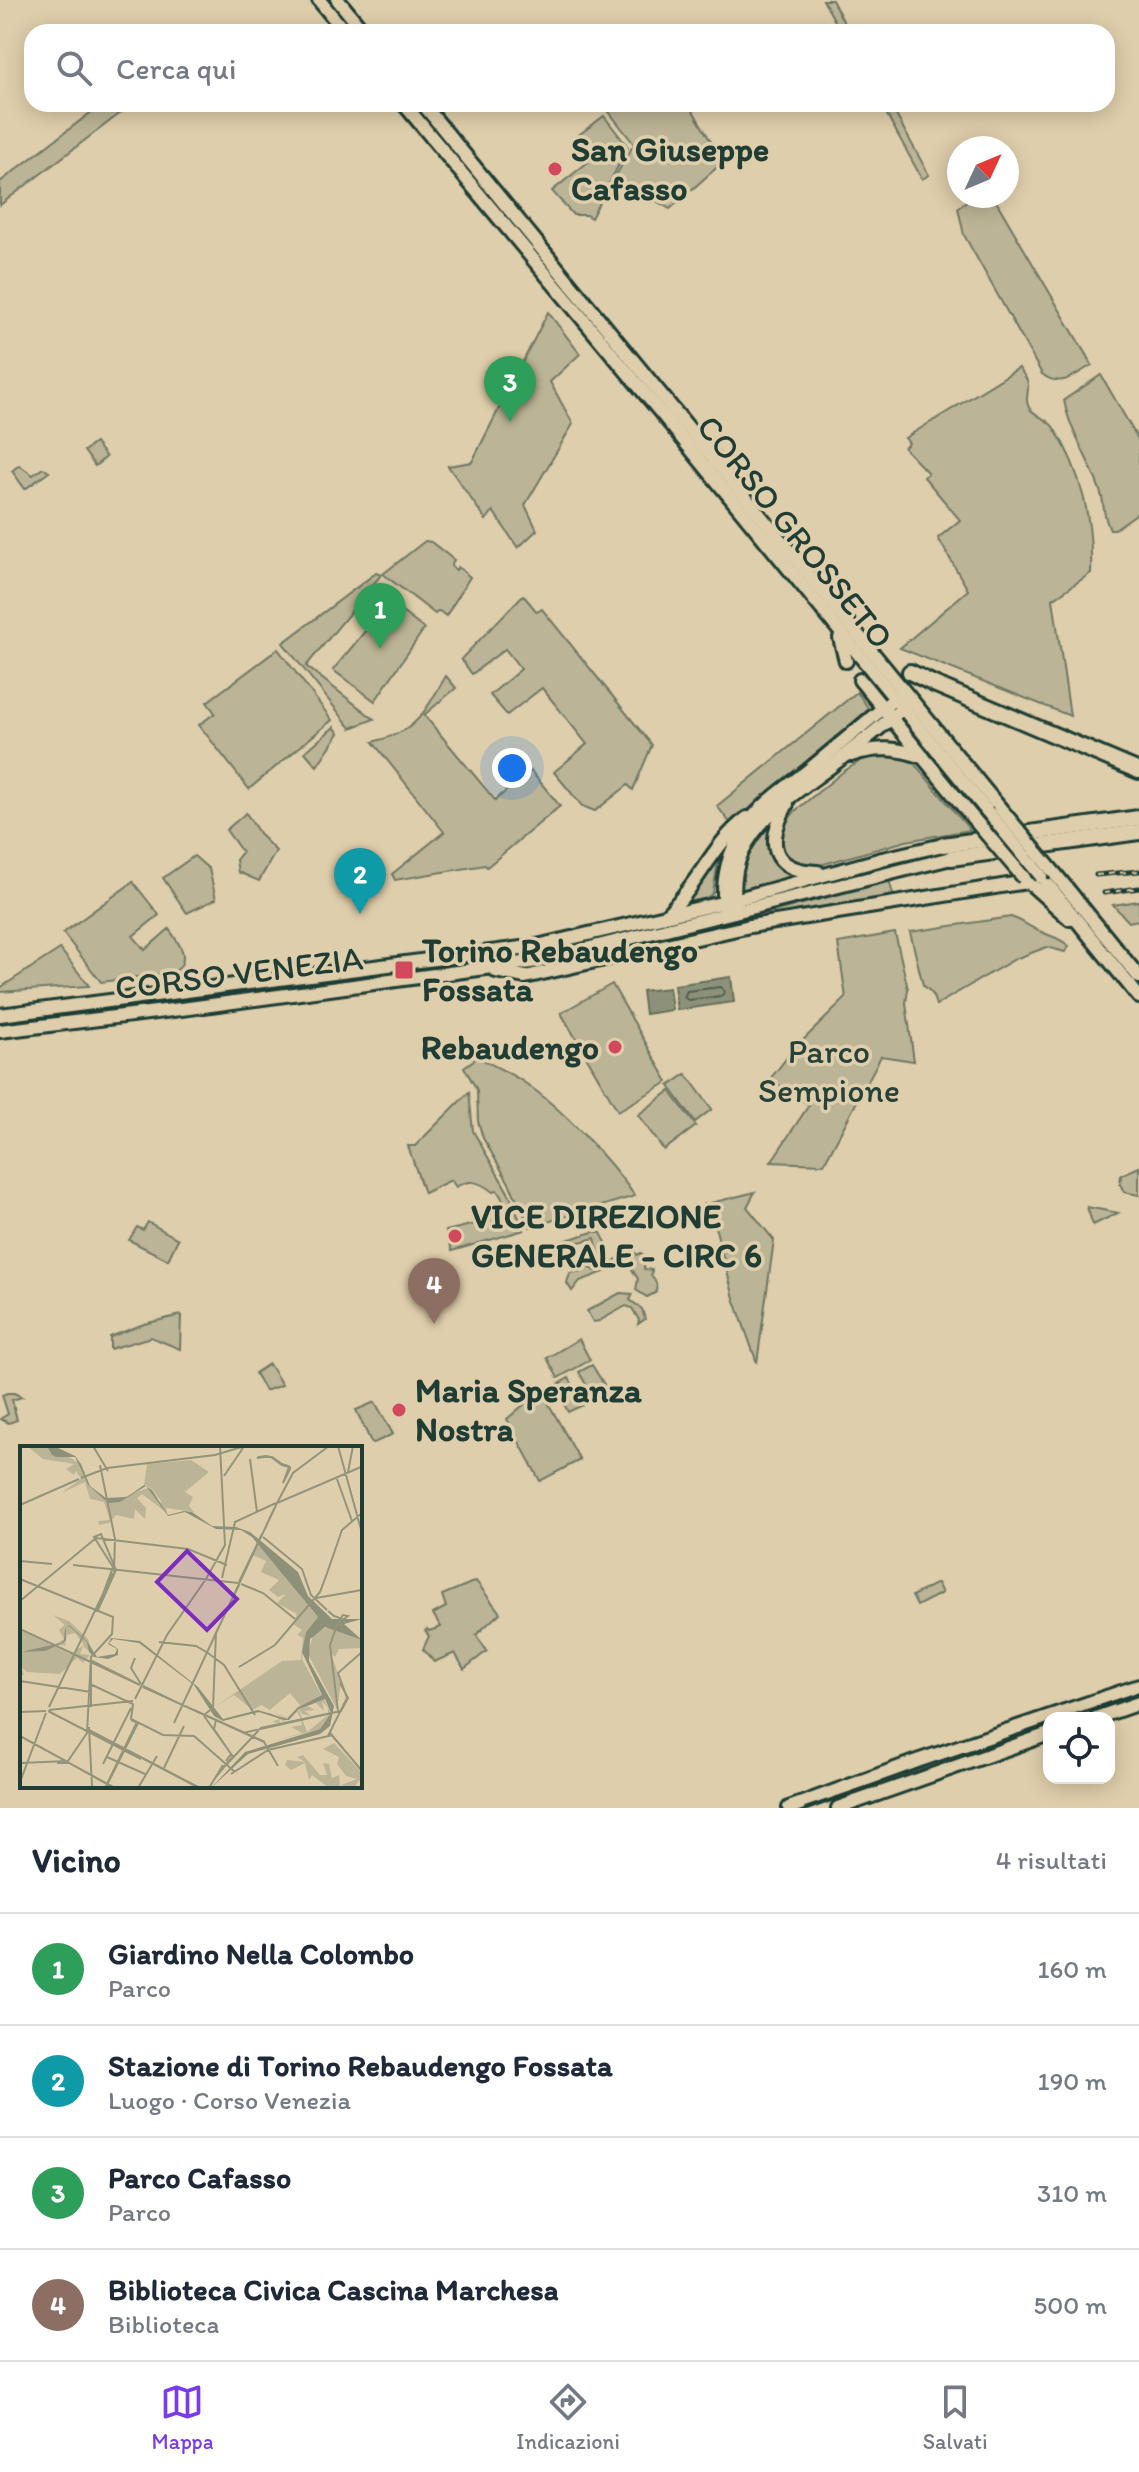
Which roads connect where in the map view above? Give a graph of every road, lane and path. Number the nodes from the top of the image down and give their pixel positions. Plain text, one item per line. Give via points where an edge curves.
1 (319, 0) edge
2 (338, 0) edge
3 (338, 24) edge
4 (358, 24) edge
5 (411, 112) edge
6 (429, 112) edge
7 (838, 631) junction
8 (846, 661) dead end
9 (910, 672) dead end
10 (860, 680) dead end
11 (903, 699) junction
12 (887, 713) junction
13 (924, 758) junction
14 (837, 761) junction
15 (1139, 771) edge
16 (792, 796) junction
17 (993, 809) junction
18 (757, 813) junction
19 (1139, 818) edge
20 (1139, 832) edge
21 (947, 852) junction
22 (834, 873) junction
23 (1025, 880) junction
24 (730, 907) junction
25 (665, 916) junction
26 (729, 931) junction
27 (1091, 937) junction
28 (625, 941) junction
29 (594, 960) junction
30 (485, 969) junction
31 (1139, 977) edge
32 (1139, 997) edge
33 (0, 1015) edge
34 (0, 1031) edge
35 (1139, 1686) edge
36 (1139, 1703) edge
37 (1113, 1712) edge
38 (1043, 1736) edge
39 (789, 1808) edge
40 (838, 1808) edge

1 - 3 main road
2 - 4 main road
5 - 7 main road, CORSO GROSSETO
6 - 11 main road, CORSO GROSSETO
7 - 8 main road
7 - 11 main road, CORSO GROSSETO
9 - 15 highway
10 - 12 main road
11 - 12 main road
11 - 17 main road, CORSO GROSSETO
12 - 13 main road
12 - 14 main road
12 - 18 main road
13 - 14 main road via 887,748
13 - 23 main road, bridge
14 - 16 main road
16 - 22 main road via 774,834 775,851 795,870
16 - 24 main road via 747,843
17 - 27 main road, CORSO GROSSETO, bridge
17 - 31 main road, CORSO GROSSETO, bridge via 1056,875
18 - 24 main road via 731,855 725,880
18 - 25 main road via 730,832
19 - 21 highway
20 - 21 highway
21 - 22 main road, CORSO VENEZIA via 882,859
21 - 24 main road, CORSO VENEZIA
22 - 24 main road, CORSO VENEZIA
23 - 26 main road
23 - 27 main road
24 - 25 main road, CORSO VENEZIA
24 - 26 main road
24 - 28 main road, CORSO VENEZIA
25 - 33 main road, CORSO VENEZIA via 537,946
26 - 29 main road
27 - 32 main road, CORSO GROSSETO
28 - 29 main road
28 - 30 main road, CORSO VENEZIA
29 - 30 main road via 525,977
30 - 34 main road, CORSO VENEZIA
35 - 39 main road
36 - 37 main road
38 - 40 main road

